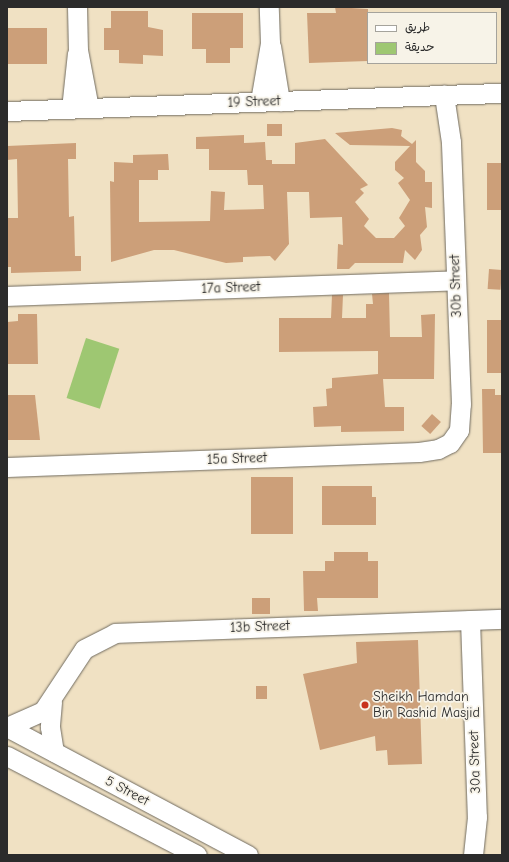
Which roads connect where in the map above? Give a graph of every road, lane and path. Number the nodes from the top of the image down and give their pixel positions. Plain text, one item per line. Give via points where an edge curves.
1 (77, 7) edge
2 (269, 7) edge
3 (270, 43) junction
4 (502, 93) edge
5 (450, 95) junction
6 (260, 101) junction
7 (280, 101) junction
8 (80, 108) junction
9 (7, 111) edge
10 (456, 280) junction
11 (7, 296) edge
12 (459, 430) joint
13 (7, 467) edge
14 (502, 619) edge
15 (470, 620) junction
16 (52, 702) junction
17 (7, 727) edge
18 (54, 752) junction
19 (7, 756) edge
20 (197, 855) edge
21 (248, 855) edge
22 (473, 855) edge

1 - 8 street
2 - 3 street
3 - 6 street
3 - 7 street via 278,74
4 - 5 street, 19 Street
5 - 7 street, 19 Street
5 - 10 street, 30b Street
6 - 7 street, 19 Street
6 - 8 street, 19 Street
8 - 9 street, 19 Street
10 - 11 street, 17a Street
10 - 12 street, 30b Street
12 - 13 street, 15a Street via 450,443 438,449 418,452
14 - 15 street, 13b Street
15 - 16 street, 13b Street via 115,633 84,649
15 - 22 street, 30a Street via 477,817
16 - 17 street, 13b Street via 32,718
16 - 18 street, 13b Street via 50,727
17 - 18 street, 5 Street
18 - 21 street, 5 Street
19 - 20 street, 5 Street

